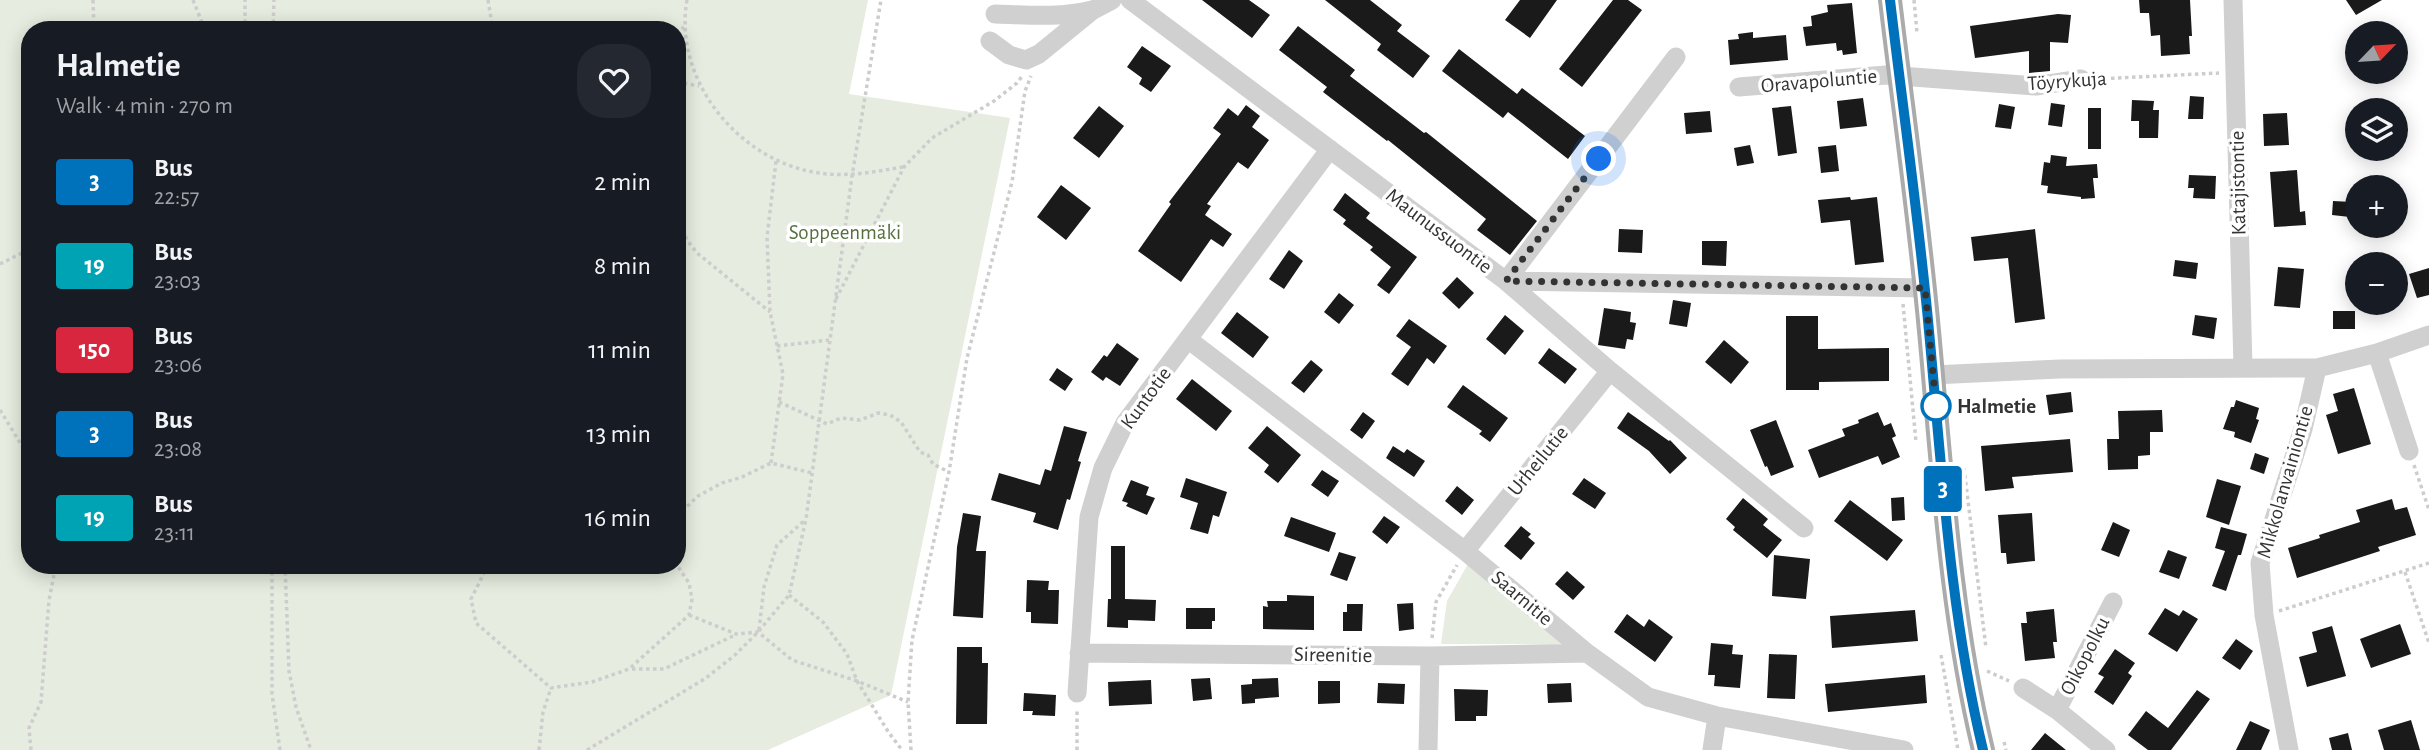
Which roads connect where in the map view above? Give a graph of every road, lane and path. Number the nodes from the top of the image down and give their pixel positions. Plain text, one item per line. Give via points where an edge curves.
1 (93, 0) edge
2 (193, 0) edge
3 (246, 0) edge
4 (274, 0) edge
5 (488, 0) edge
6 (687, 0) edge
7 (881, 0) edge
8 (1112, 0) edge
9 (1130, 0) edge
10 (1890, 0) edge
11 (2233, 0) edge
12 (1093, 10) junction
13 (995, 14) dead end
14 (94, 21) edge
15 (201, 21) edge
16 (245, 21) edge
17 (273, 21) edge
18 (492, 21) edge
19 (685, 21) edge
20 (990, 41) dead end
21 (686, 43) edge
22 (1040, 54) junction
23 (1676, 57) dead end
24 (2235, 73) junction
25 (1899, 76) junction
26 (2081, 79) joint
27 (686, 84) edge
28 (701, 87) junction
29 (1739, 88) dead end
30 (1330, 149) junction
31 (776, 162) junction
32 (904, 167) junction
33 (852, 176) junction
34 (686, 238) edge
35 (21, 254) edge
36 (0, 264) edge
37 (1506, 281) junction
38 (1925, 288) junction
39 (835, 301) junction
40 (770, 312) junction
41 (2429, 335) edge
42 (829, 340) junction
43 (1189, 340) junction
44 (777, 346) junction
45 (2377, 353) junction
46 (2243, 366) junction
47 (2317, 368) junction
48 (1610, 370) junction
49 (1933, 375) junction
50 (779, 402) junction
51 (0, 410) edge
52 (818, 421) junction
53 (21, 444) edge
54 (2409, 451) joint
55 (771, 463) junction
56 (948, 472) junction
57 (811, 473) junction
58 (686, 507) edge
59 (2429, 510) edge
60 (806, 519) junction
61 (1804, 528) dead end
62 (1465, 551) junction
63 (2429, 564) edge
64 (2404, 572) junction
65 (55, 574) edge
66 (272, 574) edge
67 (285, 574) edge
68 (484, 574) edge
69 (684, 574) edge
70 (789, 594) junction
71 (2113, 602) dead end
72 (689, 615) junction
73 (2264, 615) junction
74 (758, 632) junction
75 (736, 634) junction
76 (2429, 643) edge
77 (1079, 653) junction
78 (1587, 653) junction
79 (1430, 656) junction
80 (629, 669) junction
81 (857, 681) junction
82 (551, 688) junction
83 (2023, 688) dead end
84 (1077, 693) joint
85 (908, 702) junction
86 (2057, 710) junction
87 (1717, 716) junction
88 (31, 750) edge
89 (280, 750) edge
90 (311, 750) edge
91 (539, 750) edge
92 (587, 750) edge
93 (902, 750) edge
94 (911, 750) edge
95 (1077, 750) edge
96 (1429, 750) edge
97 (1712, 750) edge
98 (1904, 750) edge
99 (1983, 750) edge
100 (2106, 750) edge
101 (2288, 750) edge

1 - 14 path
2 - 15 path
3 - 16 path
4 - 17 path
5 - 18 path
6 - 19 path
7 - 33 path
8 - 12 street
9 - 30 street, Maunussuontie
10 - 25 main road
11 - 24 street, Katajistontie
12 - 13 street
12 - 22 street
20 - 22 street via 1009,55 1026,60
21 - 28 path
22 - 32 path via 1017,83 932,138
22 - 56 path via 1025,91 1012,183 967,358
23 - 37 street
24 - 26 path, Töyrykuja
24 - 46 street, Katajistontie
25 - 26 street, Töyrykuja via 2036,86
25 - 29 street, Oravapoluntie
25 - 38 main road
27 - 28 path
28 - 31 path via 742,138
30 - 37 street, Maunussuontie
30 - 43 street, Kuntotie
31 - 33 path
31 - 40 path via 766,237
32 - 33 path
32 - 39 path
33 - 39 path
34 - 40 path via 696,253
35 - 36 path
37 - 38 street
37 - 48 street, Maunussuontie
38 - 49 main road
39 - 42 path
40 - 44 path
41 - 45 street
42 - 44 path
42 - 52 path
43 - 62 street, Saarnitie
43 - 77 street, Kuntotie via 1125,423 1103,468 1089,517
44 - 50 path via 783,374
45 - 47 street
45 - 54 street
46 - 47 street
46 - 49 street
47 - 73 street, Mikkolanvainiontie via 2303,429 2260,563
48 - 61 street, Maunussuontie
48 - 62 street, Urheilutie
49 - 99 main road via 1959,621
50 - 52 path
50 - 55 path
51 - 53 path
52 - 56 path via 827,424 841,418 890,415 901,422 920,452
52 - 57 path
54 - 59 path
55 - 57 path
55 - 58 path via 722,482
56 - 85 path via 912,640
57 - 60 path
60 - 70 path
60 - 74 path via 777,545 764,587
62 - 78 street, Saarnitie
62 - 79 path via 1436,602
63 - 64 path
64 - 73 path
64 - 76 path
65 - 88 path via 41,702 29,728
66 - 89 path via 272,694
67 - 90 path via 289,671
68 - 82 path via 471,599 476,623
69 - 72 path via 690,583
70 - 74 path
70 - 81 path via 823,622 847,654
71 - 86 street, Oikopolku
72 - 75 path
72 - 80 path
73 - 101 street, Mikkolanvainiontie
74 - 75 path
74 - 81 path via 792,660
74 - 92 path via 706,678
75 - 80 path via 664,669
77 - 79 street, Sireenitie
77 - 84 street, Kuntotie
78 - 79 street, Sireenitie
78 - 87 street, Saarnitie via 1648,697
79 - 96 street
80 - 82 path via 592,682
81 - 85 path
81 - 93 path
82 - 91 path
83 - 86 street
84 - 95 path
85 - 94 path
86 - 100 street
87 - 97 street
87 - 98 street, Saarnitie

